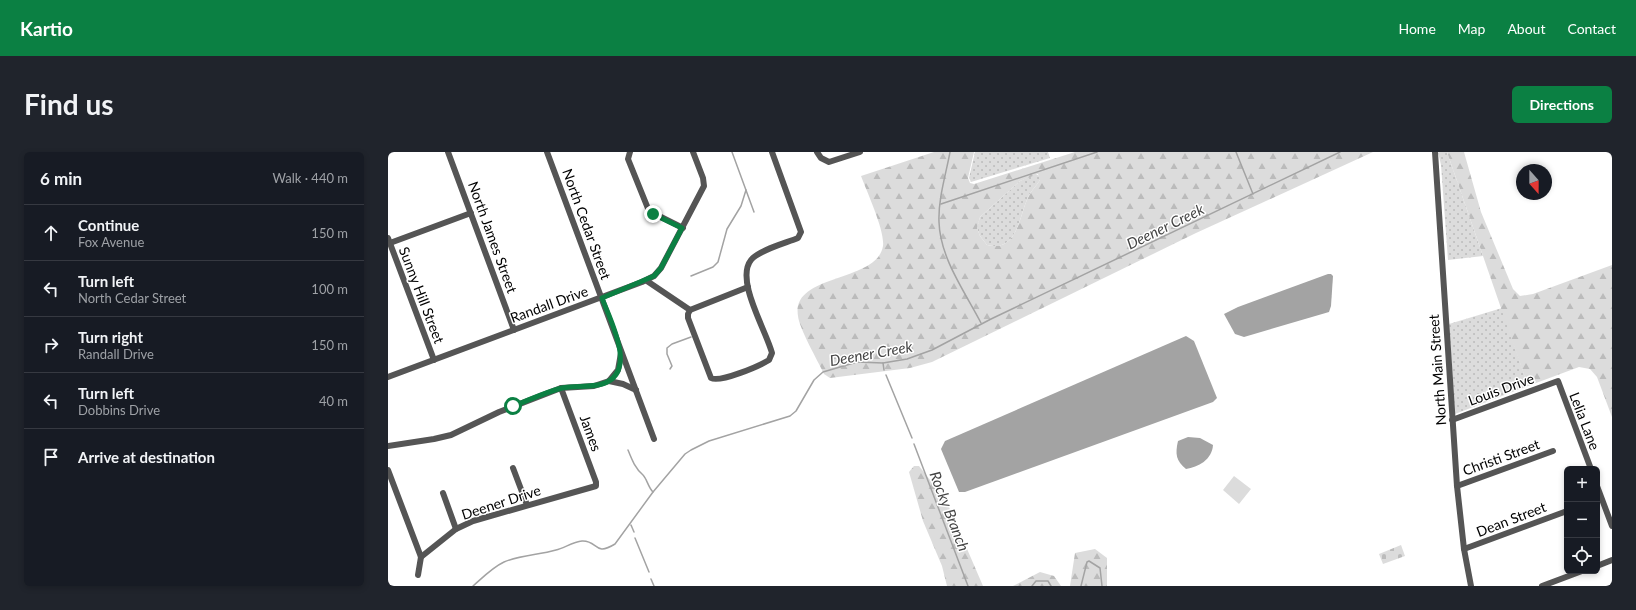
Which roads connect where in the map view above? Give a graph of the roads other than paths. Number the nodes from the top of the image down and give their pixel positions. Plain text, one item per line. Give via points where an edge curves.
1 (448, 152) edge
2 (547, 152) edge
3 (630, 152) edge
4 (693, 152) edge
5 (772, 152) edge
6 (817, 152) edge
7 (860, 152) edge
8 (1435, 152) edge
9 (471, 213) junction
10 (682, 228) junction
11 (389, 240) edge
12 (647, 280) junction
13 (748, 287) junction
14 (602, 298) junction
15 (690, 310) junction
16 (514, 330) junction
17 (622, 351) junction
18 (434, 360) junction
19 (388, 377) edge
20 (609, 381) junction
21 (1558, 381) joint
22 (561, 388) junction
23 (636, 390) junction
24 (1452, 420) junction
25 (654, 439) dead end
26 (388, 446) edge
27 (1553, 451) dead end
28 (1590, 466) edge
29 (513, 468) dead end
30 (388, 470) edge
31 (596, 486) joint
32 (1457, 486) junction
33 (443, 493) dead end
34 (1600, 494) edge
35 (527, 505) junction
36 (1564, 512) edge
37 (1612, 526) edge
38 (456, 529) junction
39 (1464, 550) junction
40 (421, 557) junction
41 (1612, 560) edge
42 (1600, 565) edge
43 (1574, 574) edge
44 (418, 576) dead end
45 (1472, 586) edge
46 (1542, 586) edge

1 - 9 street, North James Street
2 - 14 street, North Cedar Street
3 - 10 street via 628,159 646,206 653,214
4 - 10 street, Randall Drive via 704,186
5 - 13 street via 801,235 751,260 746,269
6 - 7 street via 821,158 829,162
8 - 24 street, North Main Street via 1438,167
9 - 11 street
9 - 16 street, North James Street
10 - 12 street, Randall Drive via 658,273
11 - 18 street, Sunny Hill Street
12 - 14 street, Randall Drive
12 - 15 street
13 - 15 street
13 - 15 street via 771,349 771,357 724,379 714,380 709,375 688,318
14 - 16 street, Randall Drive
14 - 17 street, North Cedar Street
16 - 18 street, Randall Drive
17 - 20 street via 618,370
17 - 23 street, North Cedar Street
18 - 19 street, Randall Drive
20 - 22 street via 594,386
20 - 23 street
21 - 24 street, Louis Drive
21 - 28 street, Lelia Lane
22 - 26 street via 451,434
22 - 31 street, James
23 - 25 street, North Cedar Street
24 - 32 street, North Main Street
27 - 32 street, Christi Street
29 - 35 street
30 - 40 street
31 - 35 street, Deener Drive
32 - 39 street, North Main Street
33 - 38 street
34 - 37 street
35 - 38 street, Deener Drive via 481,518
36 - 39 street, Dean Street
38 - 40 street, Deener Drive
39 - 45 street, North Main Street
40 - 44 street
41 - 42 street
43 - 46 street

